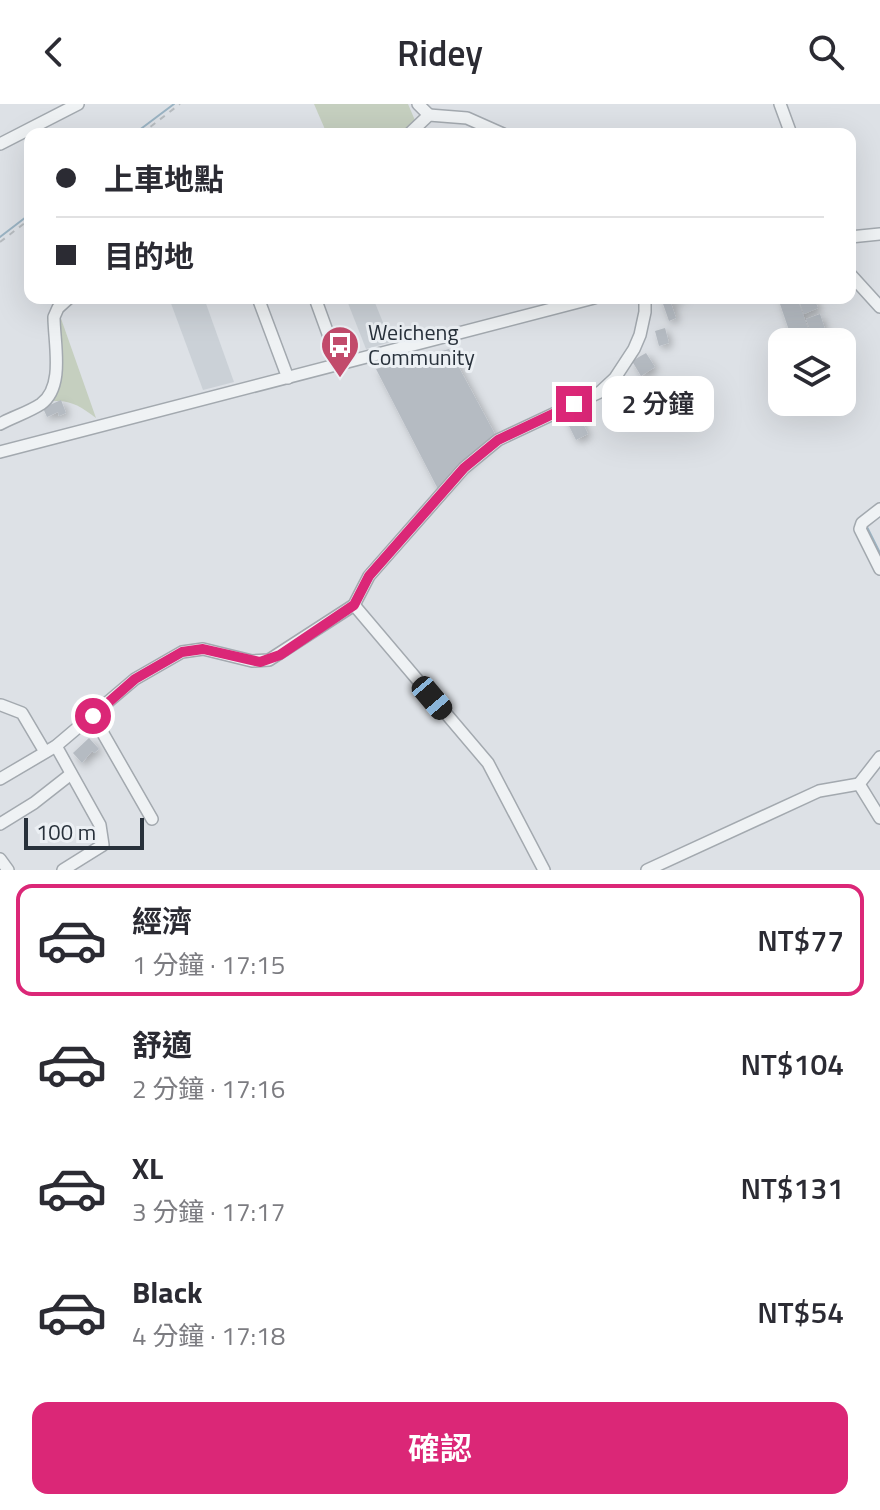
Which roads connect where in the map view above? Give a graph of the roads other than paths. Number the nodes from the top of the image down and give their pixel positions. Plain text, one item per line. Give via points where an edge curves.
1 (78, 104) edge
2 (418, 104) edge
3 (780, 104) edge
4 (429, 115) junction
5 (31, 128) edge
6 (415, 128) edge
7 (490, 128) edge
8 (789, 128) edge
9 (24, 132) edge
10 (0, 144) edge
11 (880, 234) edge
12 (856, 236) edge
13 (856, 281) edge
14 (62, 304) edge
15 (260, 304) edge
16 (317, 304) edge
17 (571, 304) edge
18 (645, 304) edge
19 (880, 307) edge
20 (339, 364) junction
21 (288, 378) junction
22 (0, 424) edge
23 (0, 452) edge
24 (880, 509) edge
25 (880, 569) edge
26 (354, 605) junction
27 (1, 705) edge
28 (93, 716) junction
29 (50, 749) junction
30 (880, 757) edge
31 (71, 774) junction
32 (0, 779) edge
33 (859, 784) junction
34 (880, 818) edge
35 (152, 819) dead end
36 (0, 824) edge
37 (0, 859) edge
38 (8, 870) edge
39 (63, 870) edge
40 (544, 870) edge
41 (647, 870) edge

1 - 5 street
2 - 4 street
3 - 8 street
4 - 6 street
4 - 7 street via 467,118
9 - 10 street
11 - 12 street
13 - 19 street
14 - 22 street via 54,317 56,384 51,394
15 - 21 street
16 - 20 street
17 - 20 street
18 - 26 street via 640,335 615,378 600,392 498,440 464,468 369,576
20 - 21 street
21 - 23 street
24 - 25 street via 860,529
26 - 28 street via 269,660 203,649 182,652 135,679
26 - 40 street via 488,763
27 - 29 street via 22,713
28 - 29 street
28 - 35 street
29 - 31 street
29 - 32 street
30 - 33 street
31 - 36 street
31 - 39 street via 100,825 103,845
33 - 34 street
33 - 41 street via 819,791
37 - 38 street

